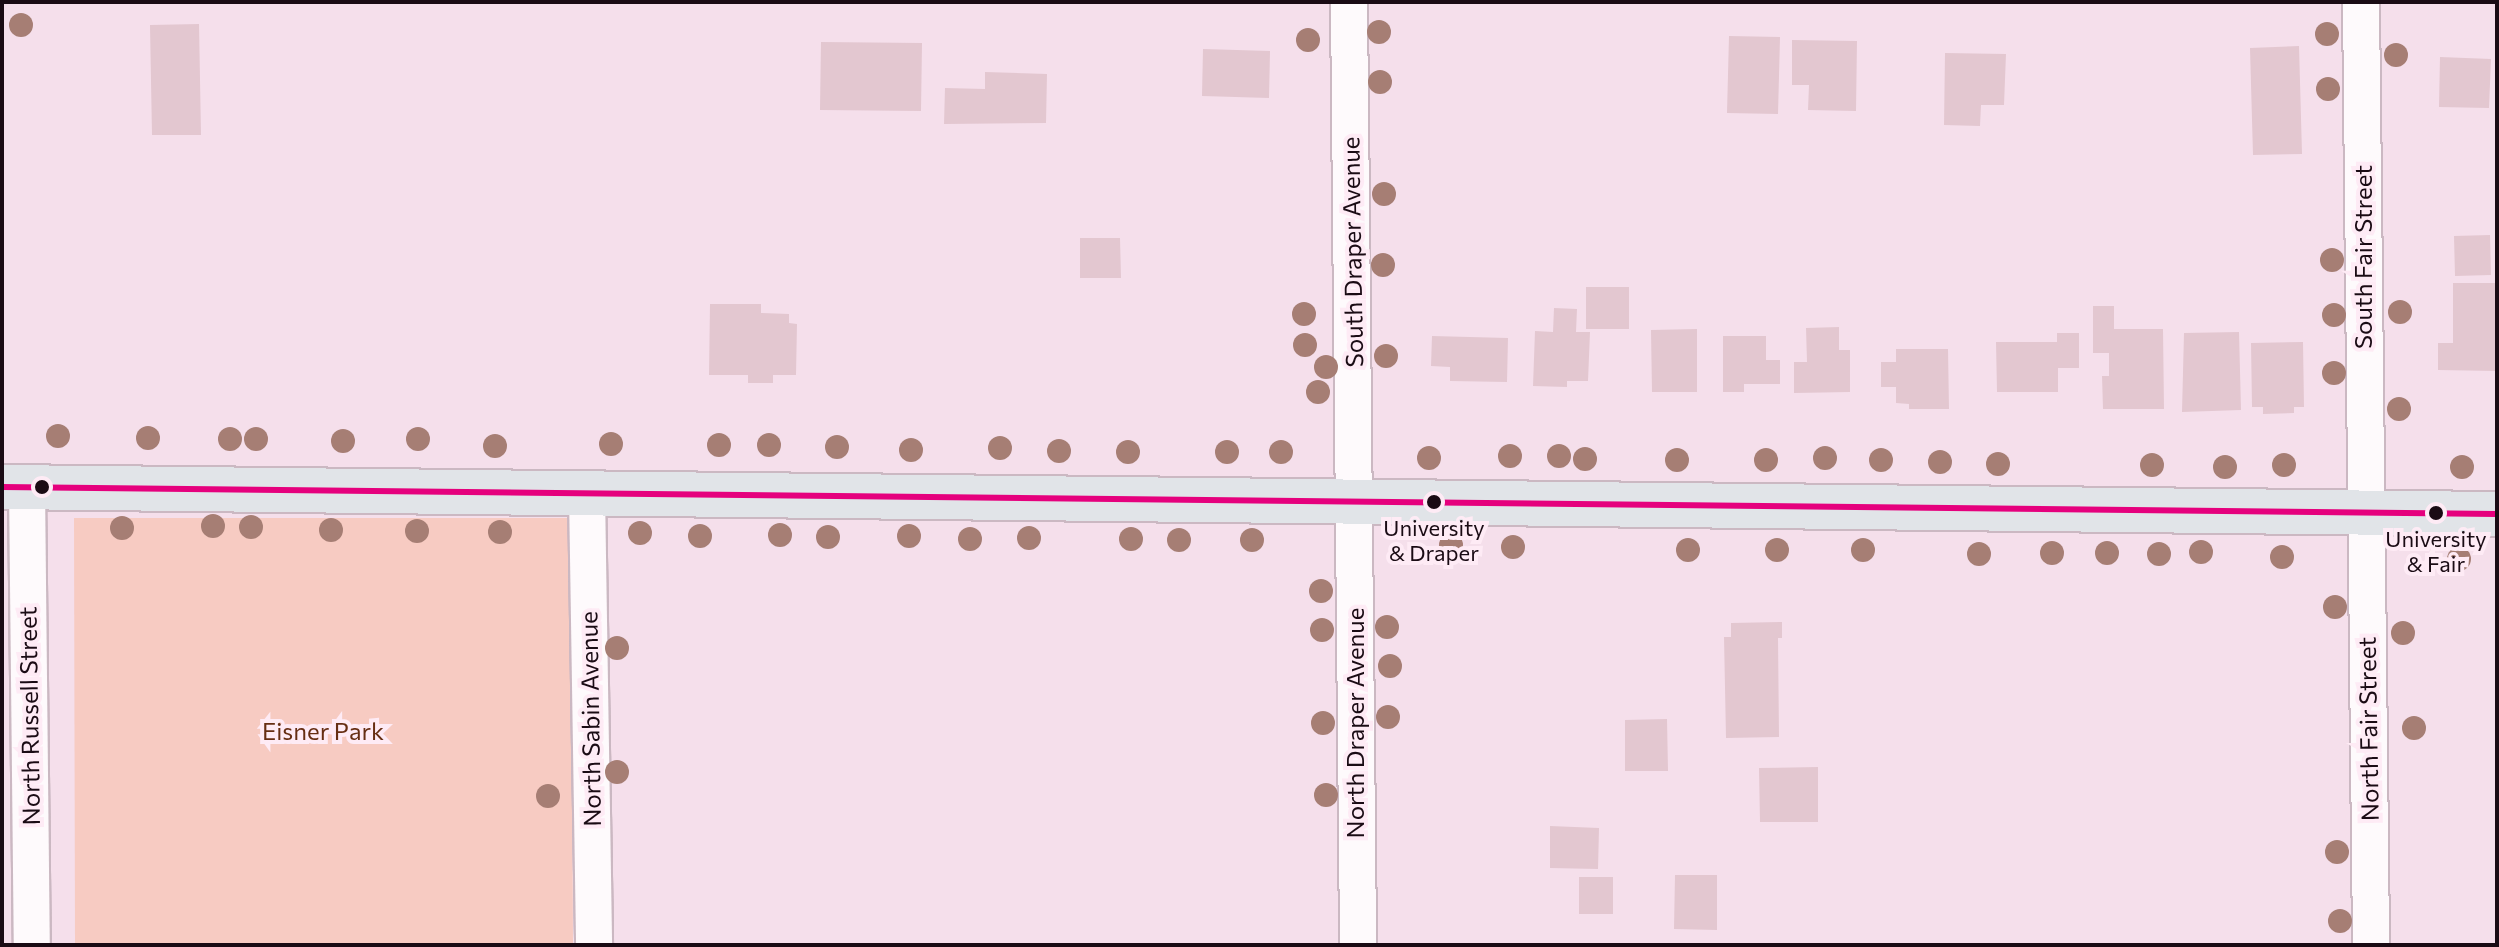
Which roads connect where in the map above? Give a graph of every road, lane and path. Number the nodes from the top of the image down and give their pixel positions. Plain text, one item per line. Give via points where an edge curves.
1 (1349, 2) edge
2 (2361, 2) edge
3 (14, 487) edge
4 (587, 493) junction
5 (1353, 501) junction
6 (2365, 513) junction
7 (2497, 514) edge
8 (32, 945) edge
9 (594, 945) edge
10 (1358, 945) edge
11 (2371, 945) edge

1 - 5 street, South Draper Avenue
2 - 6 street, South Fair Street
3 - 4 main road
3 - 8 street, North Russell Street
4 - 5 main road
4 - 9 street, North Sabin Avenue
5 - 6 main road
5 - 10 street, North Draper Avenue
6 - 7 main road
6 - 11 street, North Fair Street

